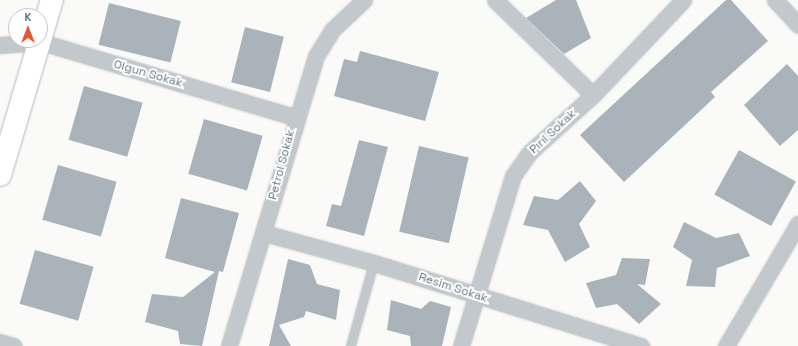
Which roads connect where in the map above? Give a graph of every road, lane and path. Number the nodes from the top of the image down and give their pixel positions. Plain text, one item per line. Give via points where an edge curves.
1 (52, 0) edge
2 (364, 0) edge
3 (495, 0) edge
4 (683, 0) edge
5 (775, 0) edge
6 (48, 15) edge
7 (798, 25) edge
8 (48, 44) edge
9 (39, 48) edge
10 (593, 94) junction
11 (295, 117) junction
12 (0, 175) edge
13 (798, 224) edge
14 (264, 233) junction
15 (374, 263) junction
16 (474, 295) junction
17 (0, 342) edge
18 (13, 346) edge
19 (229, 346) edge
20 (351, 346) edge
21 (461, 346) edge
22 (641, 346) edge
23 (726, 346) edge

1 - 6 main road
2 - 11 street, Petrol Sokak via 332,30 316,56
3 - 10 street
4 - 10 street, Pırıl Sokak
5 - 7 street
8 - 11 street, Olgun Sokak
9 - 12 main road
10 - 16 street, Pırıl Sokak via 530,152 513,176
11 - 14 street, Petrol Sokak
13 - 23 street
14 - 15 street, Resim Sokak
14 - 19 street, Petrol Sokak
15 - 16 street, Resim Sokak
15 - 20 lane
16 - 21 street, Pırıl Sokak
16 - 22 street, Resim Sokak
17 - 18 street

